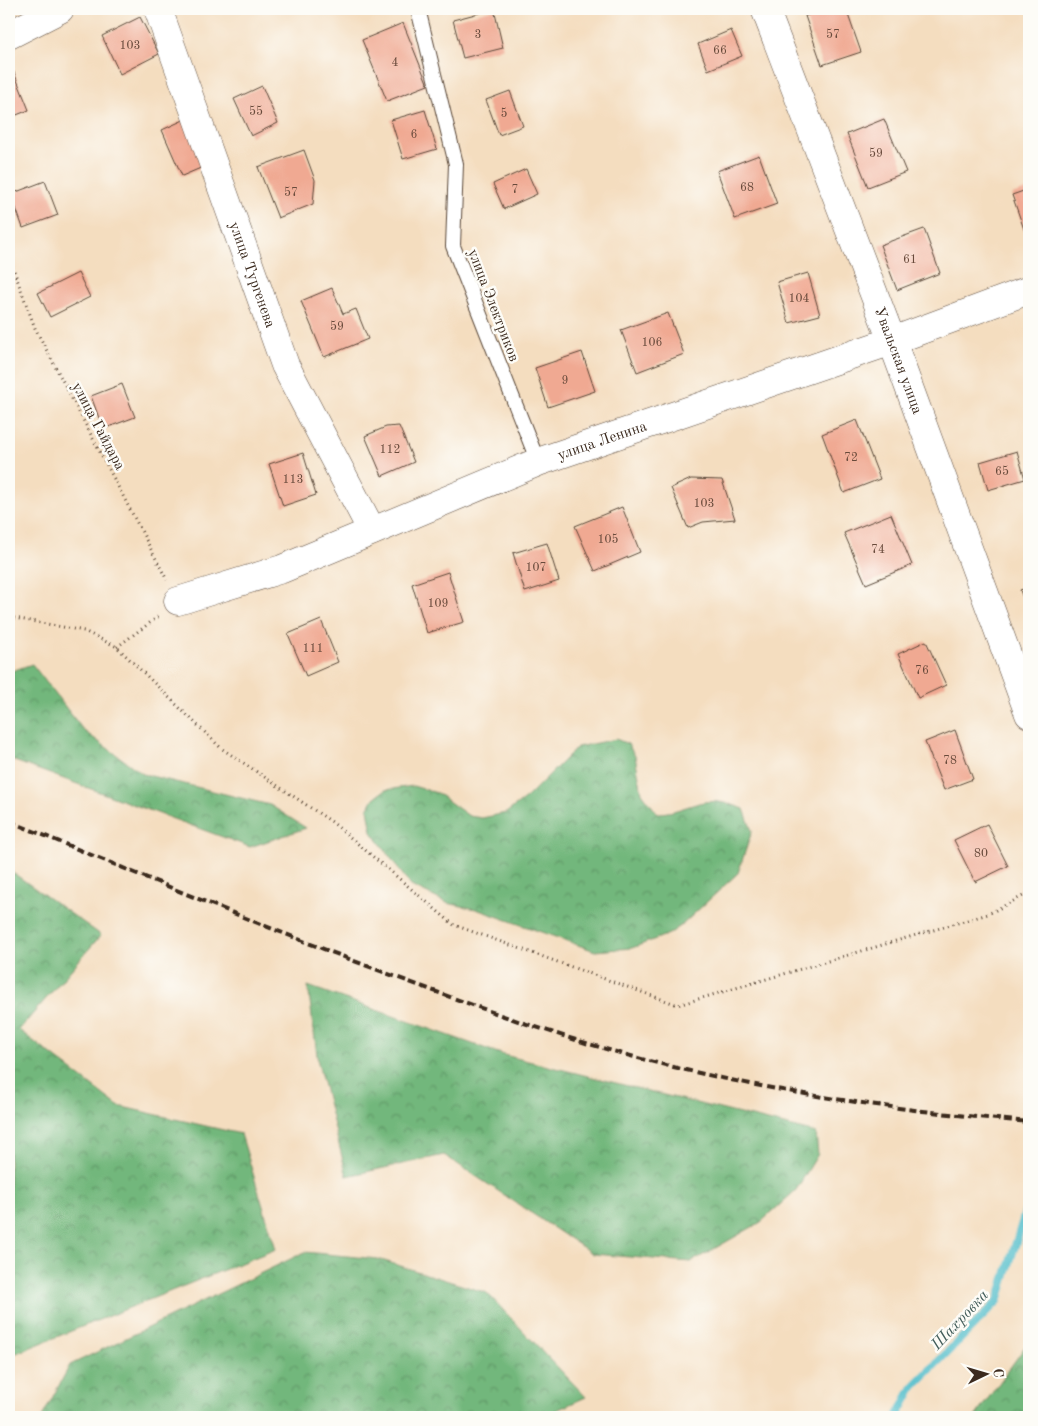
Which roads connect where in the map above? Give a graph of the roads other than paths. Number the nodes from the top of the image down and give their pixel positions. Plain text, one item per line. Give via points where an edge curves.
1 (60, 9) edge
2 (158, 9) edge
3 (418, 9) edge
4 (764, 9) edge
5 (9, 35) edge
6 (1029, 290) edge
7 (892, 341) junction
8 (538, 462) junction
9 (372, 531) junction
10 (178, 601) road end
11 (1029, 714) edge

1 - 5 street
2 - 9 street, улица Тургенева via 285,365
3 - 8 lane, улица Электриков via 456,164 453,246
4 - 7 street, Увальская улица
6 - 7 street, улица Ленина
7 - 8 street, улица Ленина
7 - 11 street, Увальская улица
8 - 9 street, улица Ленина
9 - 10 street, улица Ленина via 282,569

